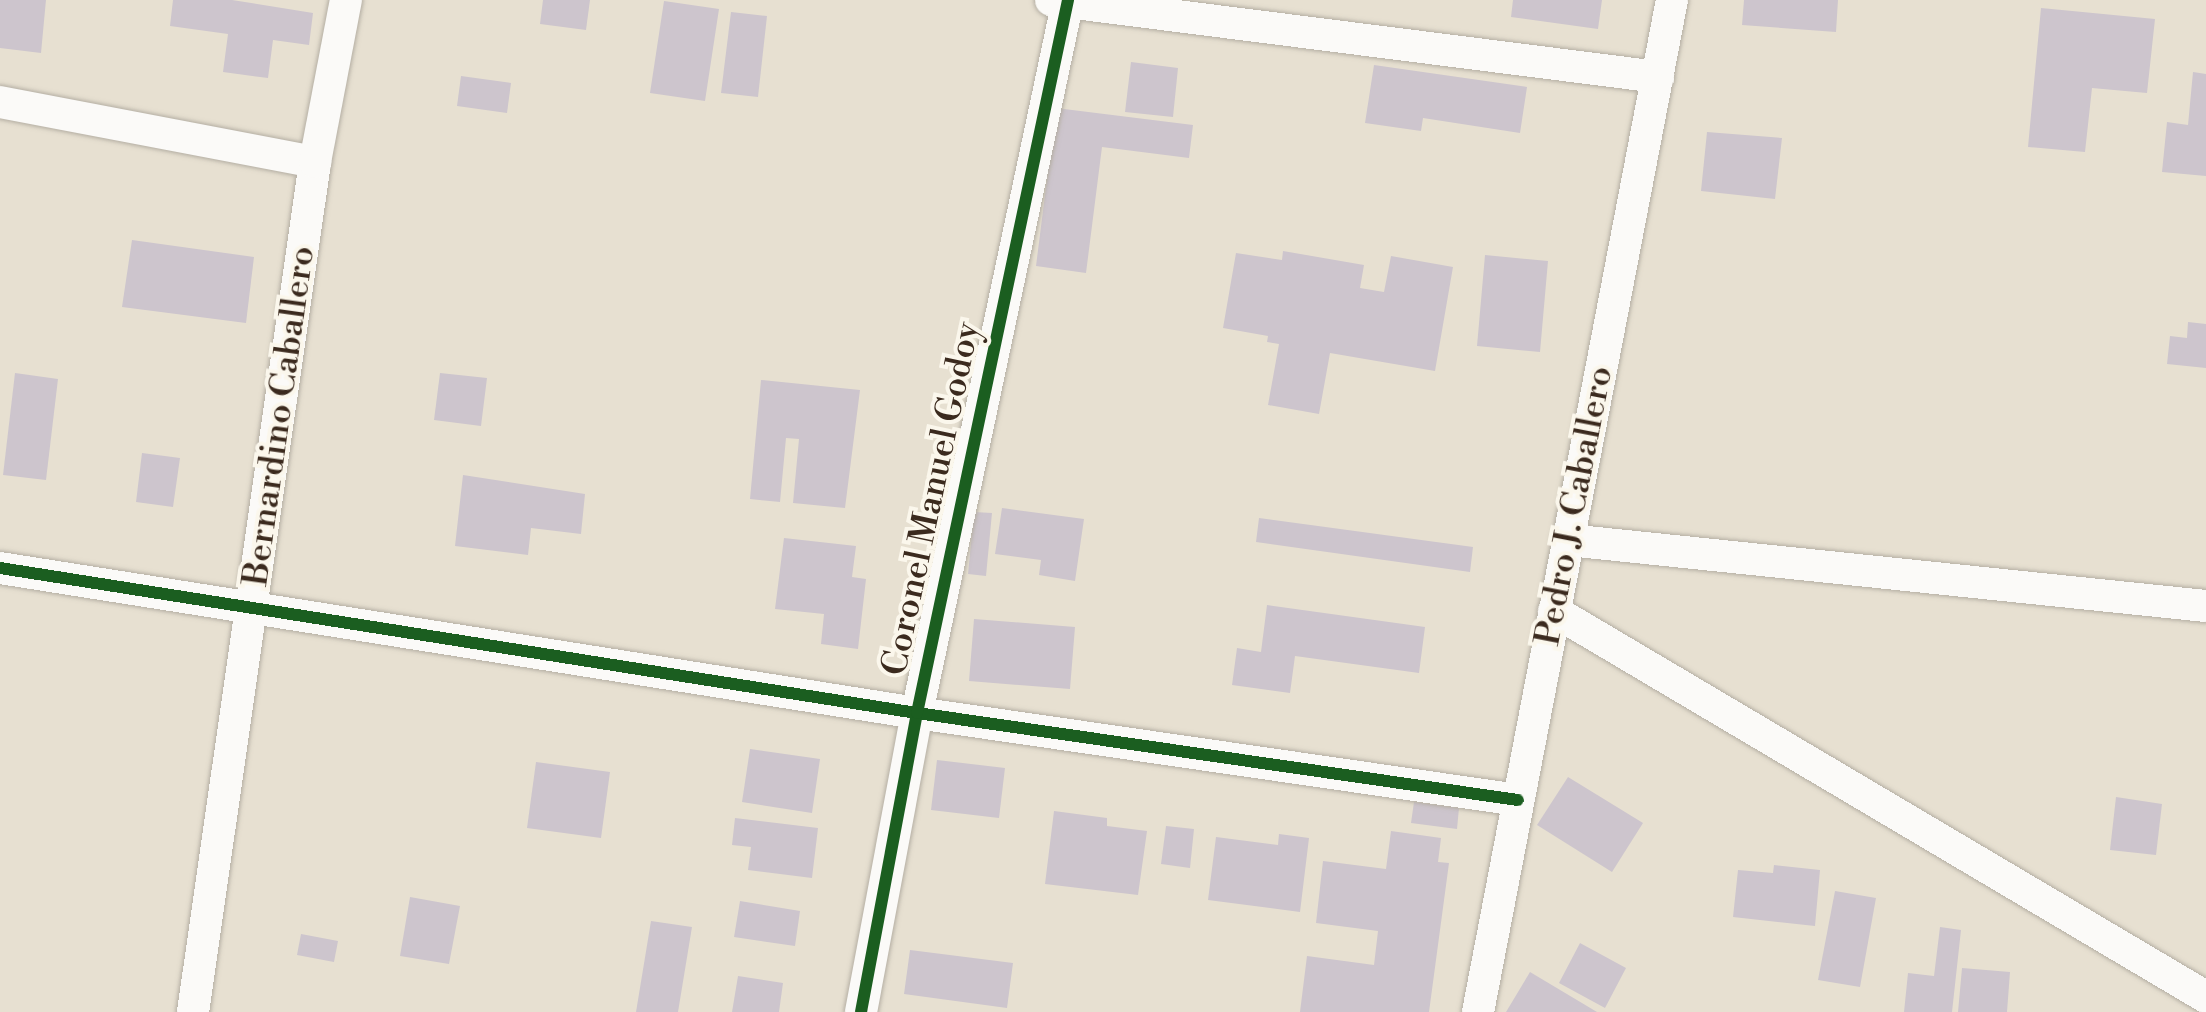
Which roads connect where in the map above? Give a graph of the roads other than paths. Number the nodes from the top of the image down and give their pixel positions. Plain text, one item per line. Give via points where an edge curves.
1 (346, 0) edge
2 (1672, 0) edge
3 (1063, 1) edge
4 (1658, 77) junction
5 (0, 102) edge
6 (315, 162) junction
7 (1568, 540) junction
8 (0, 568) edge
9 (2206, 606) edge
10 (253, 607) junction
11 (1554, 611) junction
12 (917, 713) junction
13 (1518, 800) junction
14 (2206, 997) edge
15 (193, 1012) edge
16 (861, 1012) edge
17 (1478, 1012) edge

1 - 6 street, Bernardino Caballero
2 - 4 street, Pedro J. Caballero
3 - 4 street
3 - 12 street, Coronel Manuel Godoy
4 - 7 street, Pedro J. Caballero
5 - 6 street
6 - 10 street, Bernardino Caballero
7 - 9 street
7 - 11 street, Pedro J. Caballero
8 - 10 street
10 - 12 street
10 - 15 street, Bernardino Caballero
11 - 13 street, Pedro J. Caballero
11 - 14 street
12 - 13 street
12 - 16 street, Coronel Manuel Godoy
13 - 17 street, Pedro J. Caballero

